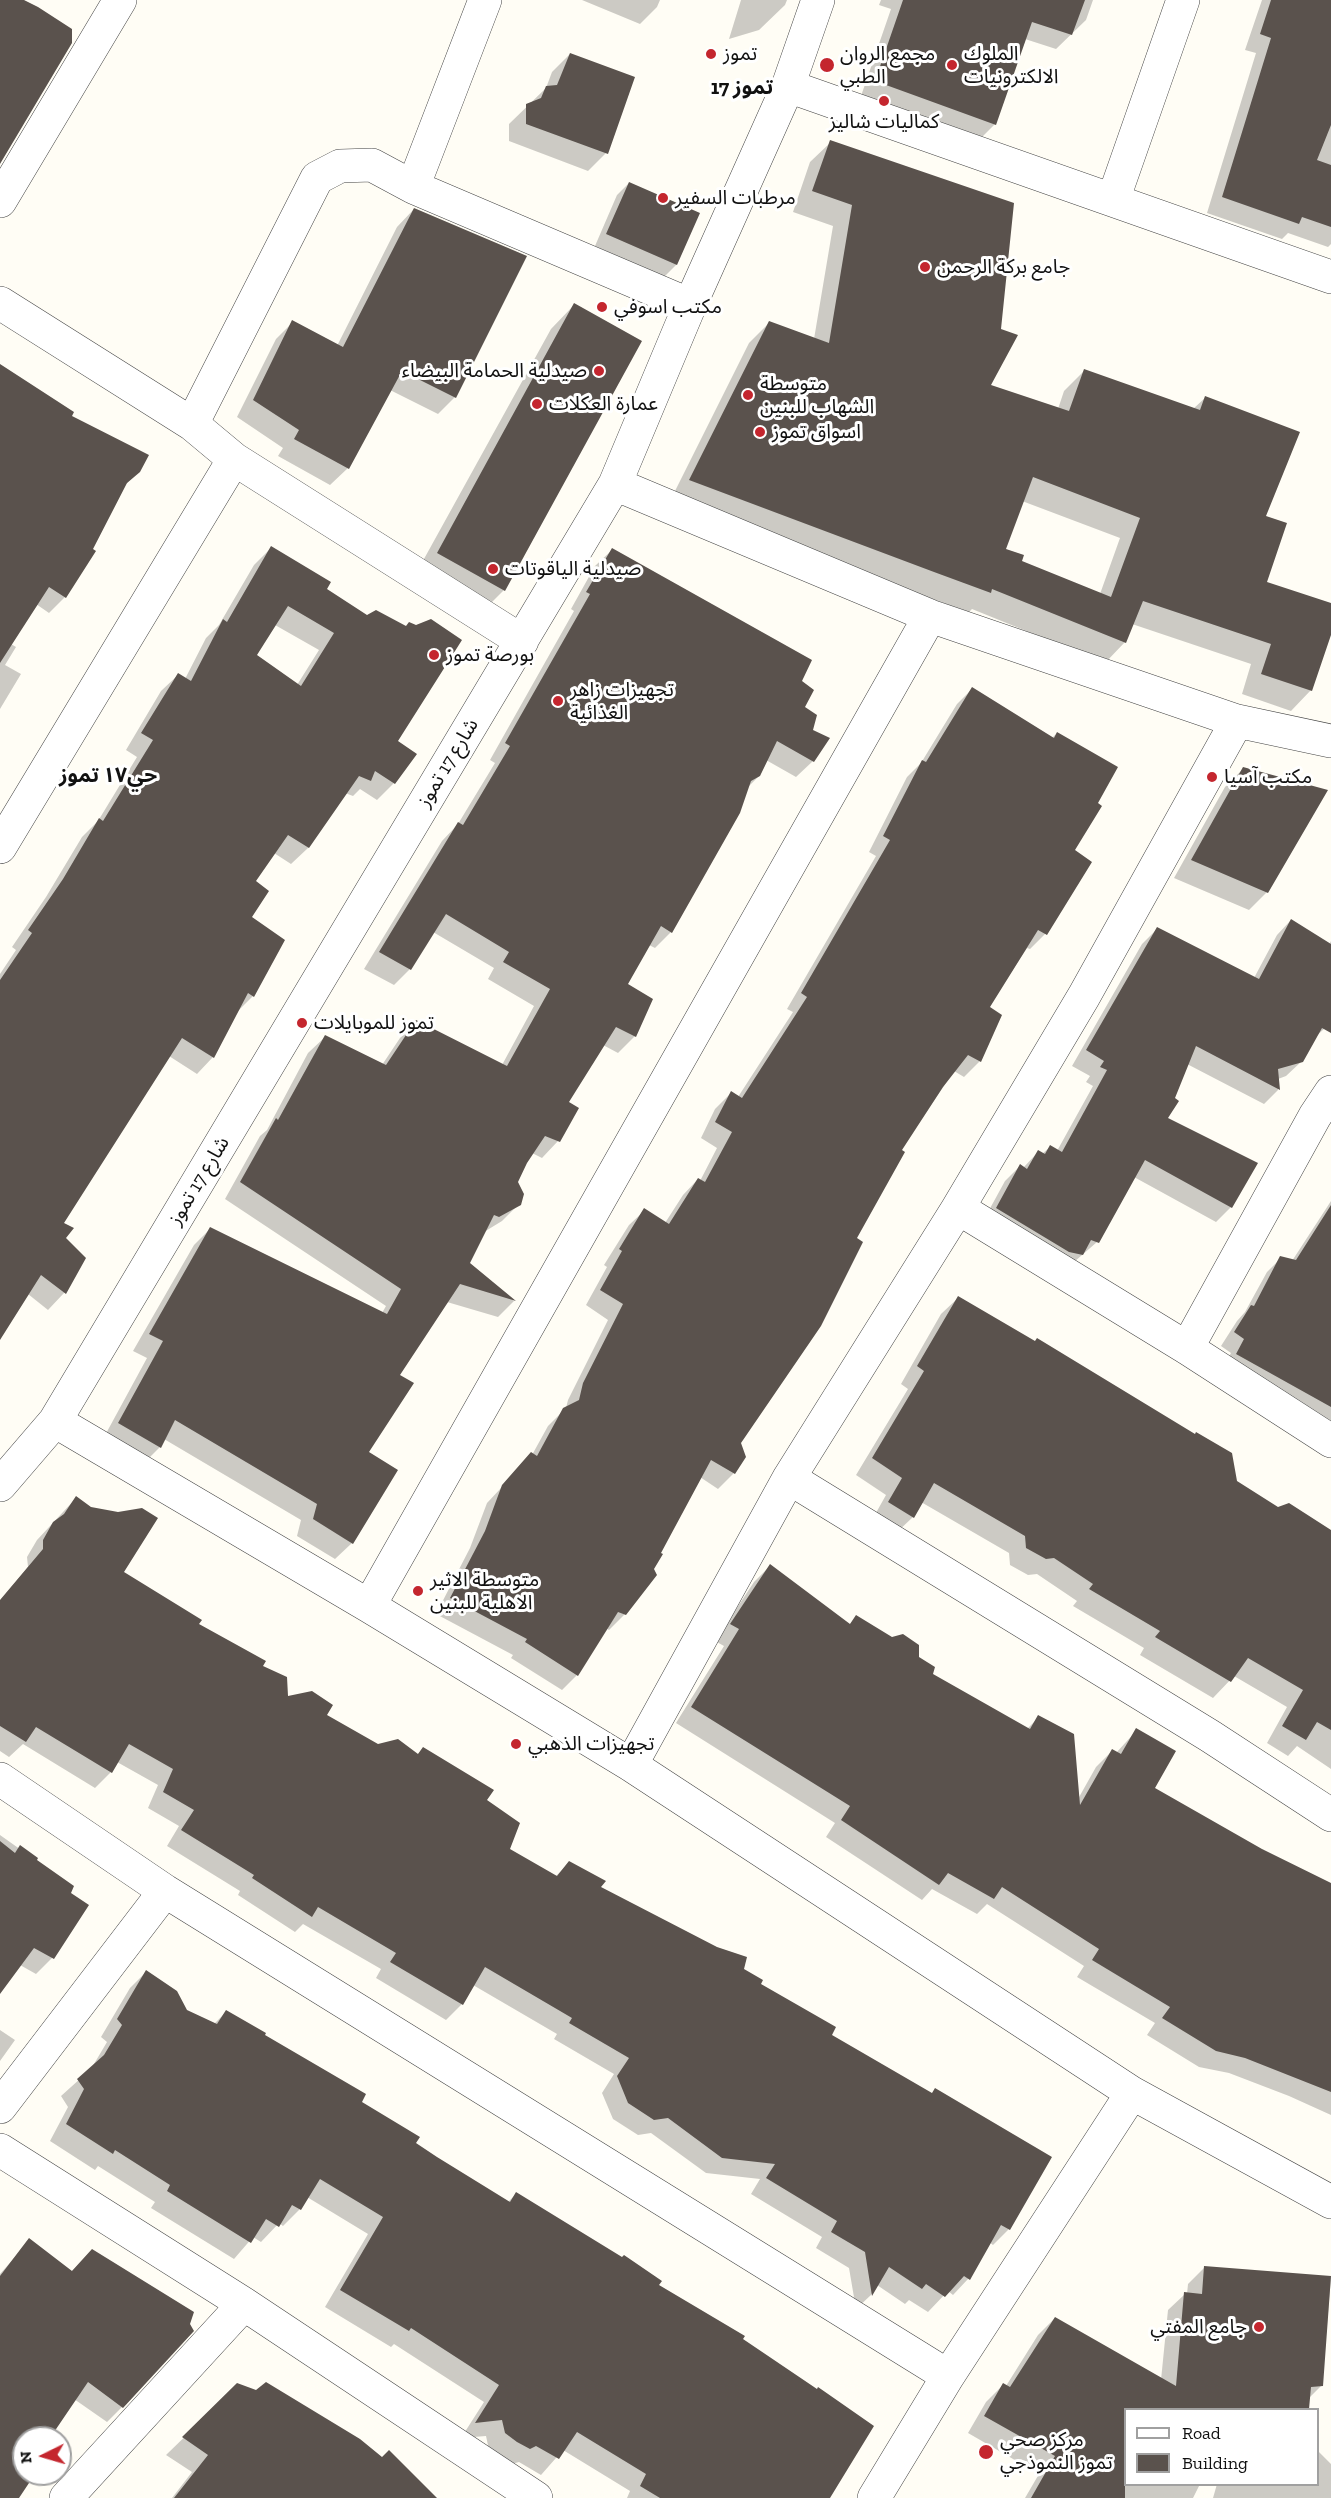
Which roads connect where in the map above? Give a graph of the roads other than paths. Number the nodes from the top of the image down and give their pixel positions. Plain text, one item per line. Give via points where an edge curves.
1 (485, 0) edge
2 (818, 0) edge
3 (1183, 0) edge
4 (113, 3) edge
5 (788, 86) junction
6 (413, 187) junction
7 (1113, 200) junction
8 (0, 201) edge
9 (1331, 277) edge
10 (0, 303) edge
11 (690, 305) junction
12 (192, 424) junction
13 (234, 459) junction
14 (615, 484) junction
15 (930, 616) junction
16 (522, 641) junction
17 (1237, 721) junction
18 (1331, 741) edge
19 (0, 847) edge
20 (1326, 1111) edge
21 (958, 1208) junction
22 (1187, 1348) junction
23 (55, 1420) junction
24 (1331, 1441) edge
25 (789, 1478) junction
26 (0, 1485) edge
27 (369, 1606) junction
28 (631, 1766) junction
29 (0, 1779) edge
30 (1331, 1815) edge
31 (165, 1891) junction
32 (1132, 2093) junction
33 (0, 2108) edge
34 (0, 2150) edge
35 (1331, 2202) edge
36 (244, 2304) junction
37 (948, 2376) junction
38 (517, 2493) edge
39 (66, 2498) edge
40 (874, 2498) edge

1 - 6 street
2 - 5 street, شارع 17 تموز
3 - 7 street
4 - 8 street
5 - 7 street
5 - 11 street, شارع 17 تموز
6 - 11 street
6 - 12 street via 372,165 340,166 317,178
7 - 9 street
10 - 12 street
11 - 14 street, شارع 17 تموز
12 - 13 street
13 - 16 street
13 - 19 street
14 - 15 street
14 - 16 street, شارع 17 تموز
15 - 17 street
15 - 27 street
16 - 23 street, شارع 17 تموز
17 - 18 street
17 - 21 street via 1084,996
20 - 22 street
21 - 22 street
21 - 25 street
22 - 24 street
23 - 26 street, شارع 17 تموز
23 - 27 street
25 - 28 street
25 - 30 street via 1210,1736
27 - 28 street
28 - 32 street
29 - 31 street
31 - 33 street
31 - 37 street
32 - 35 street
32 - 37 street
34 - 36 street
36 - 38 street
36 - 39 street
37 - 40 street

